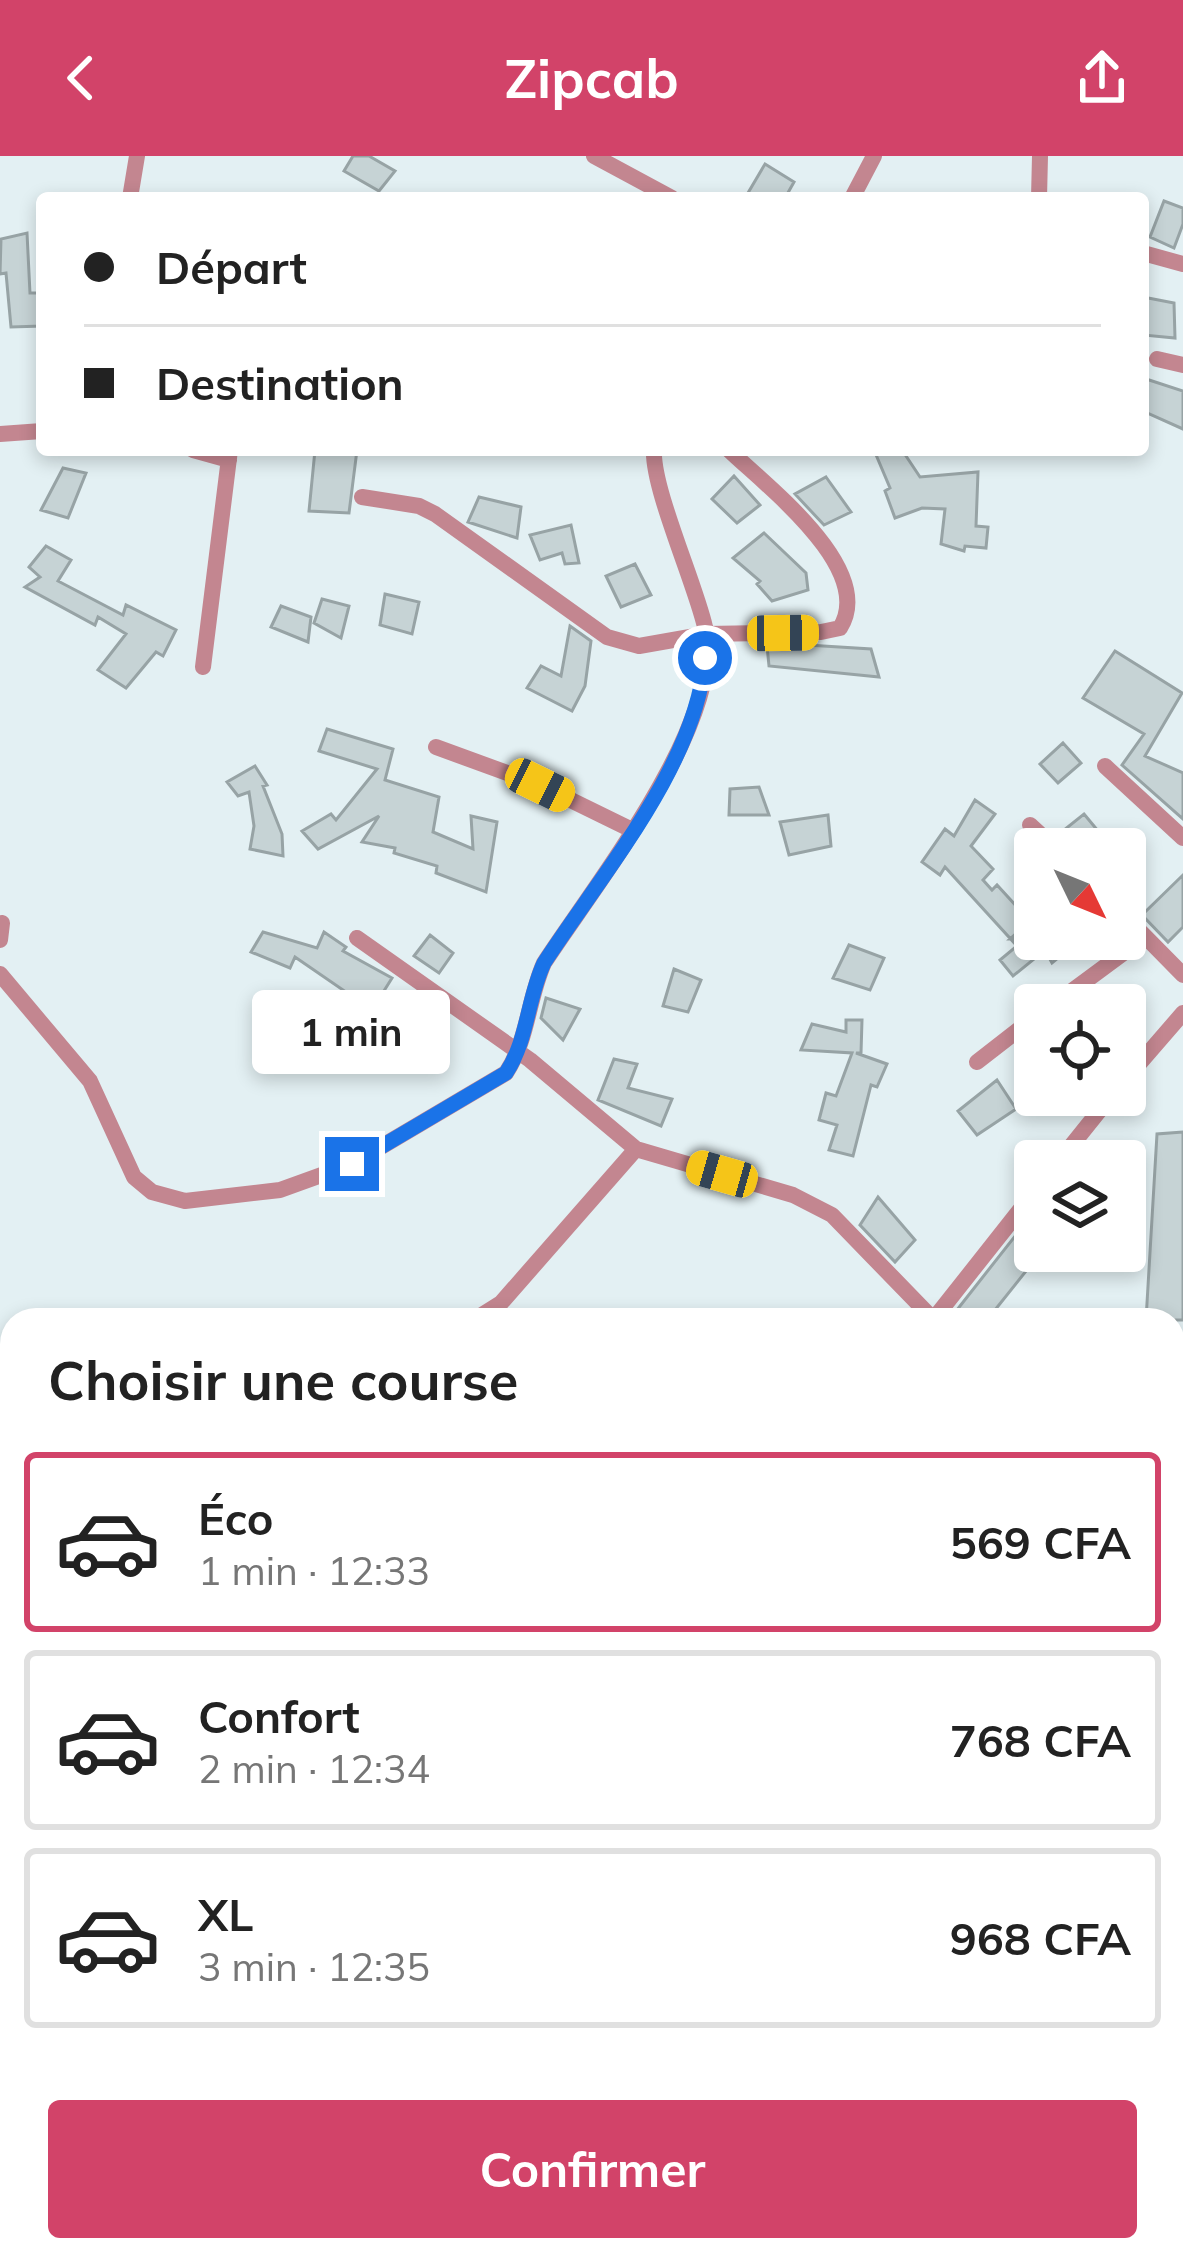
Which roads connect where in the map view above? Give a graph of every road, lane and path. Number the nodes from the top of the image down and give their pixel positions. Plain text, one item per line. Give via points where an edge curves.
1 (137, 156) edge
2 (594, 156) edge
3 (874, 156) edge
4 (1040, 156) edge
5 (131, 192) edge
6 (661, 192) edge
7 (854, 192) edge
8 (1039, 192) edge
9 (1149, 255) edge
10 (1183, 264) edge
11 (1157, 359) dead end
12 (1183, 365) edge
13 (36, 431) edge
14 (0, 434) edge
15 (229, 456) edge
16 (656, 456) edge
17 (735, 456) edge
18 (362, 496) dead end
19 (707, 634) junction
20 (203, 667) dead end
21 (436, 747) dead end
22 (1105, 766) dead end
23 (1030, 825) dead end
24 (1033, 828) edge
25 (632, 830) junction
26 (1183, 838) edge
27 (2, 923) edge
28 (357, 938) dead end
29 (1146, 938) edge
30 (0, 940) edge
31 (1114, 960) edge
32 (0, 974) edge
33 (1183, 975) edge
34 (1081, 984) edge
35 (1183, 1013) edge
36 (1014, 1033) edge
37 (519, 1054) junction
38 (1146, 1056) edge
39 (977, 1062) dead end
40 (1095, 1116) edge
41 (1076, 1140) edge
42 (636, 1149) junction
43 (1014, 1218) edge
44 (493, 1308) edge
45 (922, 1308) edge
46 (942, 1308) edge

1 - 5 street
2 - 6 street
3 - 7 street
4 - 8 street
9 - 10 street
11 - 12 street
13 - 14 street
15 - 20 street
16 - 19 street
17 - 19 street via 808,524 847,595 846,617 840,628 821,632
18 - 19 street via 435,514 607,637 625,644
19 - 25 street via 692,724
21 - 25 street
22 - 26 street
23 - 24 street
25 - 37 street via 544,963
27 - 30 street
28 - 37 street
29 - 33 street
31 - 34 street
32 - 37 street via 90,1081 134,1177 185,1202 280,1190 352,1164 479,1093
35 - 38 street
36 - 39 street
37 - 42 street
40 - 41 street
42 - 44 street
42 - 45 street via 811,1202
43 - 46 street

